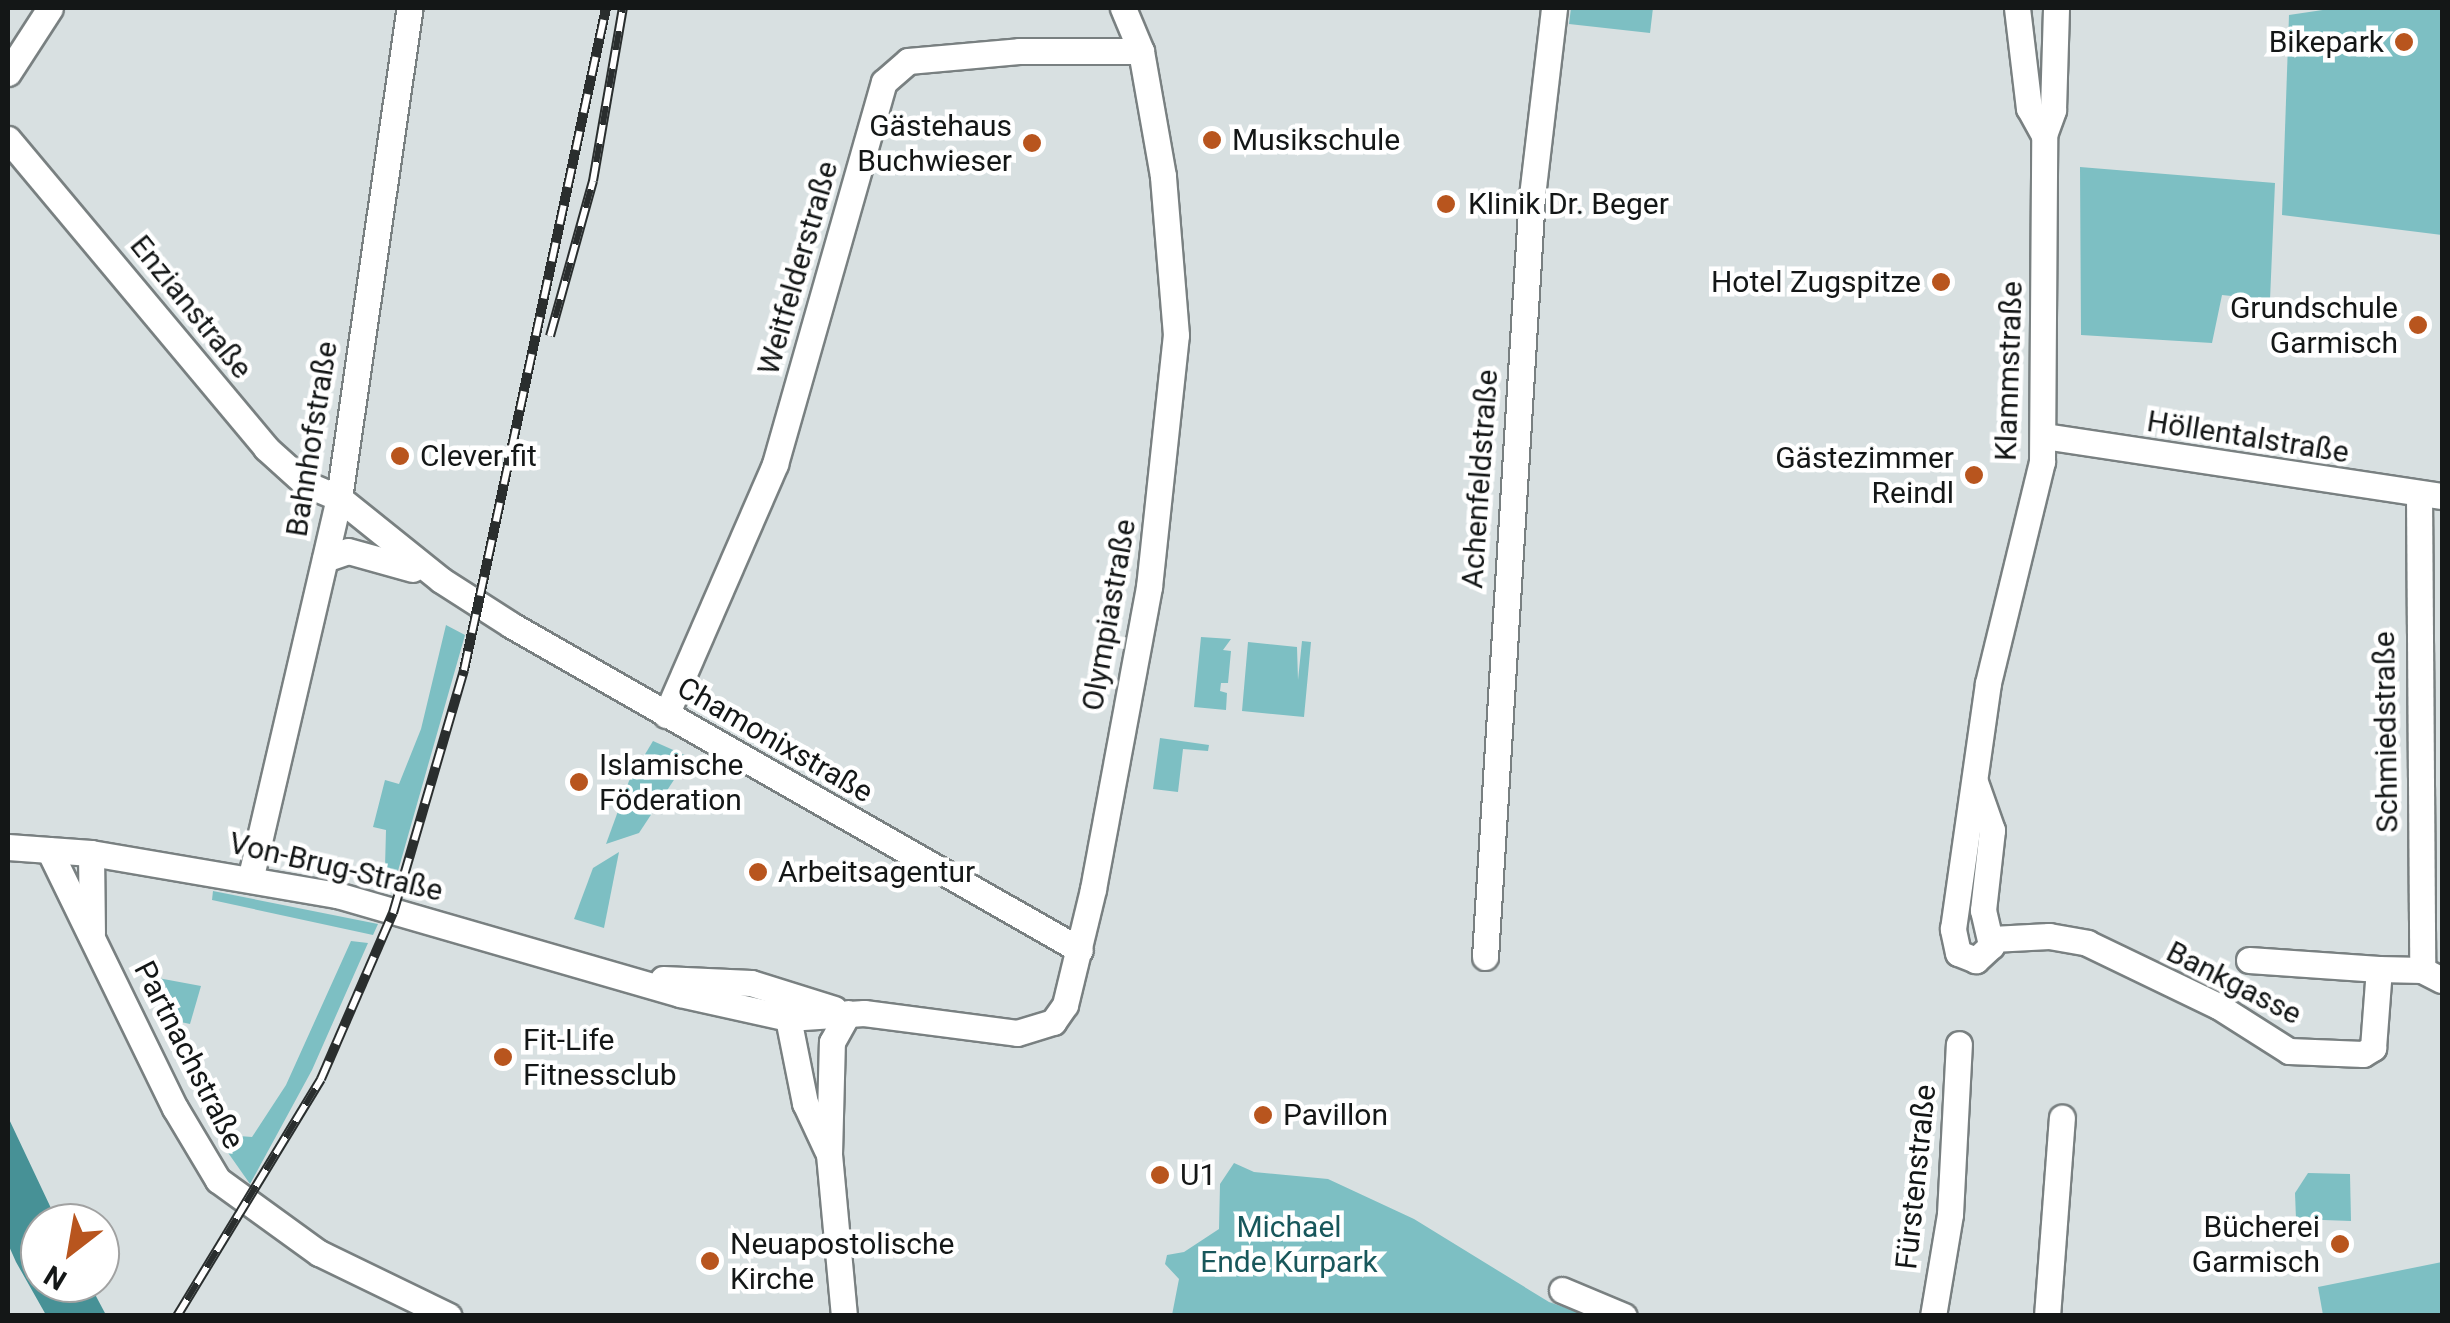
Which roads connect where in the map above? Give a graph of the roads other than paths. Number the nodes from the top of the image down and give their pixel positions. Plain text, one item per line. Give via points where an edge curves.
1 (50, 8) edge
2 (410, 8) edge
3 (1123, 8) edge
4 (1554, 8) edge
5 (2018, 8) edge
6 (2056, 8) edge
7 (1141, 51) junction
8 (8, 73) edge
9 (2044, 135) junction
10 (8, 139) edge
11 (2044, 436) junction
12 (2431, 495) edge
13 (339, 498) junction
14 (325, 560) junction
15 (441, 580) junction
16 (666, 715) junction
17 (1974, 782) junction
18 (8, 848) edge
19 (49, 850) junction
20 (91, 853) junction
21 (251, 876) junction
22 (92, 933) junction
23 (1992, 940) junction
24 (1080, 950) junction
25 (1485, 956) dead end
26 (2249, 960) dead end
27 (2379, 969) junction
28 (2432, 975) edge
29 (645, 979) junction
30 (848, 1014) junction
31 (789, 1023) junction
32 (1959, 1044) dead end
33 (2062, 1118) dead end
34 (829, 1154) junction
35 (1562, 1290) dead end
36 (449, 1316) edge
37 (844, 1316) edge
38 (1624, 1316) edge
39 (1934, 1316) edge
40 (2048, 1316) edge

1 - 8 street
2 - 13 street, Bahnhofstraße
3 - 7 street, Olympiastraße
4 - 25 street, Achenfeldstraße via 1530,215
5 - 9 street, Klammstraße via 2029,108
6 - 9 street, Klammstraße via 2053,110
7 - 16 street, Weitfelderstraße via 908,60 884,82 775,464
7 - 24 street, Olympiastraße via 1163,176 1176,335 1149,587
9 - 11 street, Klammstraße
10 - 13 street, Enzianstraße via 266,448 306,484
11 - 12 street, Höllentalstraße
11 - 17 street, Klammstraße via 1988,683
12 - 28 street, Schmiedstraße
13 - 14 street, Bahnhofstraße
13 - 15 street, Chamonixstraße
14 - 15 street, Chamonixstraße via 348,551 377,554
14 - 21 street, Bahnhofstraße
15 - 16 street, Chamonixstraße
16 - 24 street, Chamonixstraße
17 - 23 street, Klammstraße via 1992,830 1983,910
17 - 23 street, Klammstraße via 1953,938 1969,960 1987,954
18 - 19 street, Von-Brug-Straße
19 - 20 street, Von-Brug-Straße
19 - 22 street, Partnachstraße
20 - 21 street, Von-Brug-Straße
20 - 22 street, Partnachstraße
21 - 29 street, Von-Brug-Straße
22 - 36 street, Partnachstraße via 175,1108 218,1180 277,1226 357,1274
23 - 27 street, Bankgasse via 2068,937 2218,1006 2278,1049 2362,1054 2377,1038
24 - 30 street, Olympiastraße via 1060,1013 1032,1032
26 - 27 street, Bankgasse
27 - 28 street, Bankgasse
29 - 30 street, Von-Brug-Straße via 751,983
29 - 31 street, Von-Brug-Straße
30 - 31 street, Von-Brug-Straße
30 - 34 street via 832,1042
31 - 34 street via 805,1103
32 - 39 street, Fürstenstraße via 1950,1214
33 - 40 street
34 - 37 street
35 - 38 street

